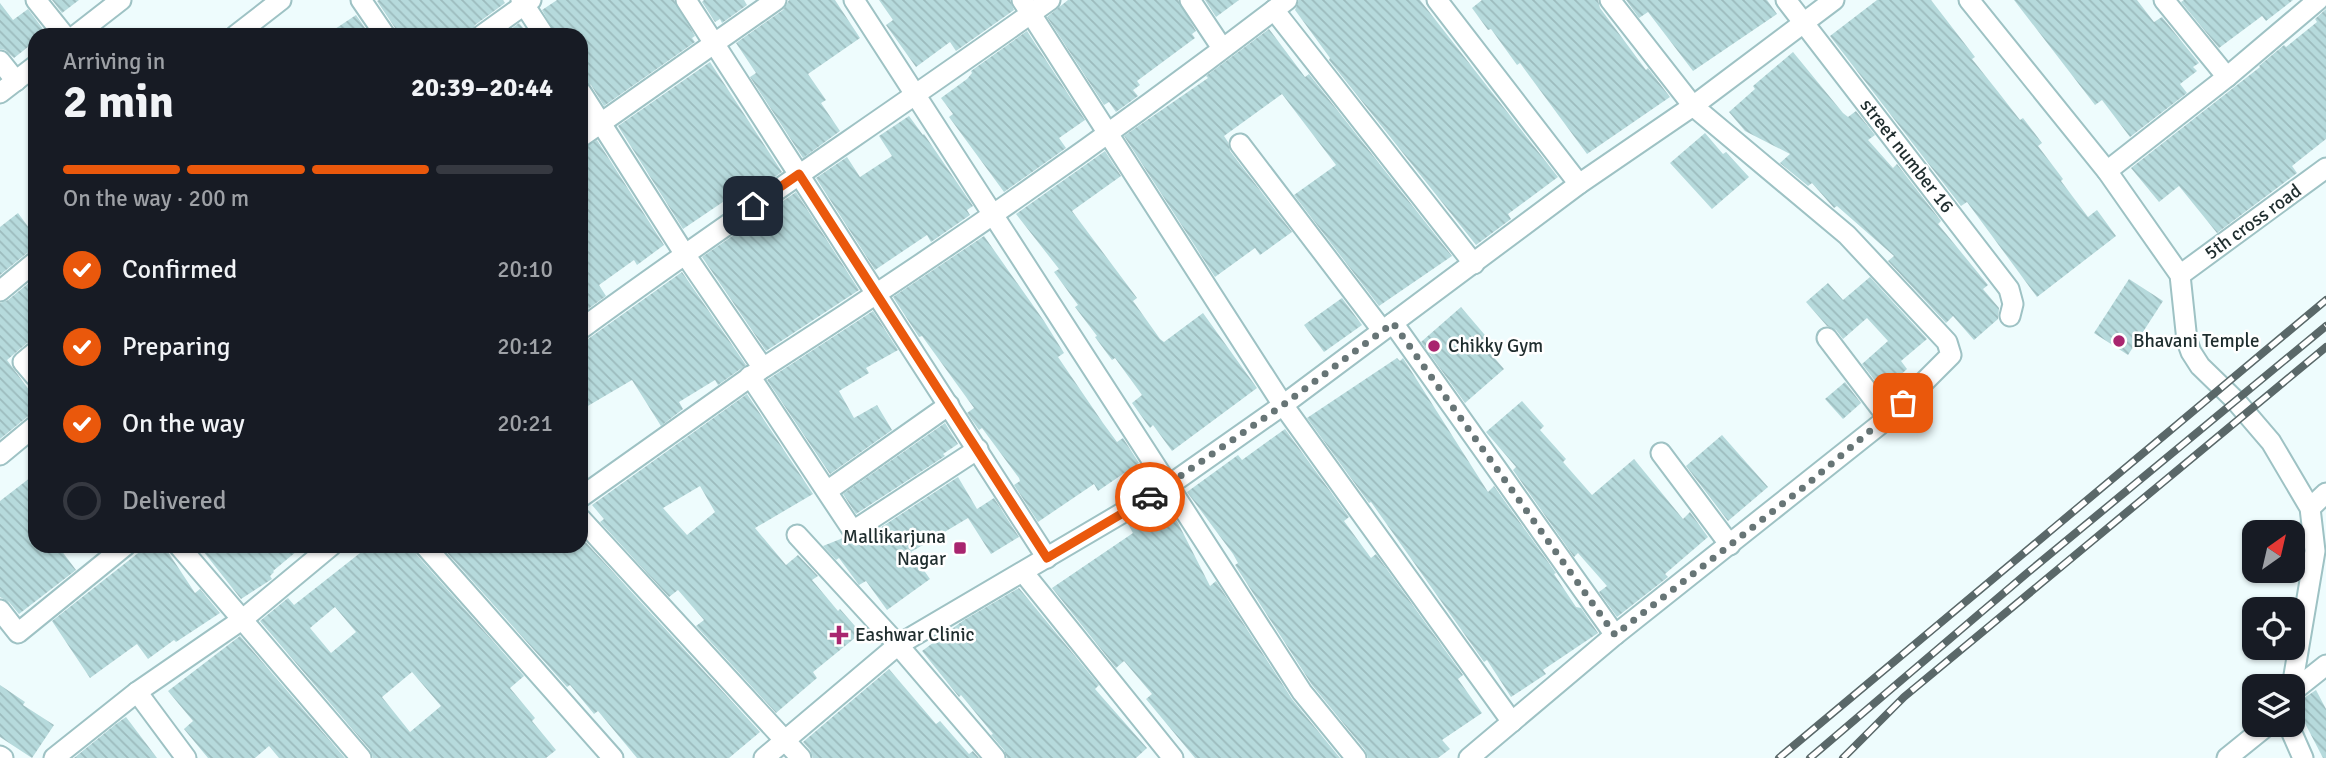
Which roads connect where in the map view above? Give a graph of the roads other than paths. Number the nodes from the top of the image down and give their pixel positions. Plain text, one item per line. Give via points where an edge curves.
1 (36, 0) edge
2 (121, 0) edge
3 (281, 0) edge
4 (361, 0) edge
5 (686, 0) edge
6 (776, 0) edge
7 (854, 0) edge
8 (1050, 0) edge
9 (1190, 0) edge
10 (1437, 0) edge
11 (1610, 0) edge
12 (1786, 0) edge
13 (1834, 0) edge
14 (1969, 0) edge
15 (2164, 0) edge
16 (2318, 0) edge
17 (525, 1) edge
18 (1280, 5) edge
19 (1027, 7) edge
20 (1804, 23) junction
21 (58, 28) edge
22 (85, 28) edge
23 (245, 28) edge
24 (380, 28) edge
25 (491, 28) edge
26 (540, 28) edge
27 (714, 44) junction
28 (1222, 48) junction
29 (0, 61) edge
30 (28, 72) edge
31 (2227, 77) junction
32 (16, 81) junction
33 (0, 93) edge
34 (915, 96) junction
35 (588, 103) edge
36 (1693, 106) junction
37 (601, 124) junction
38 (588, 132) edge
39 (1107, 132) junction
40 (1240, 144) dead end
41 (2326, 168) edge
42 (2107, 171) junction
43 (799, 174) junction
44 (1579, 184) junction
45 (992, 216) junction
46 (684, 253) junction
47 (1474, 264) junction
48 (28, 268) edge
49 (2180, 275) junction
50 (0, 291) edge
51 (876, 295) junction
52 (2010, 316) dead end
53 (588, 324) edge
54 (1388, 326) junction
55 (1827, 338) dead end
56 (756, 372) junction
57 (949, 405) junction
58 (1283, 405) junction
59 (1888, 418) junction
60 (28, 432) edge
61 (978, 449) junction
62 (1661, 453) dead end
63 (0, 455) edge
64 (1168, 486) junction
65 (827, 491) junction
66 (588, 492) edge
67 (2326, 493) edge
68 (2310, 508) junction
69 (588, 527) edge
70 (797, 535) dead end
71 (1730, 545) junction
72 (116, 553) edge
73 (185, 553) edge
74 (323, 553) edge
75 (431, 553) edge
76 (1047, 558) junction
77 (1023, 572) junction
78 (0, 610) edge
79 (243, 619) junction
80 (1615, 635) junction
81 (898, 645) junction
82 (2326, 665) edge
83 (2295, 674) edge
84 (2305, 680) edge
85 (137, 692) junction
86 (1512, 722) junction
87 (2253, 737) edge
88 (2294, 737) edge
89 (786, 740) junction
90 (54, 758) edge
91 (186, 758) edge
92 (361, 758) edge
93 (613, 758) edge
94 (764, 758) edge
95 (801, 758) edge
96 (995, 758) edge
97 (1173, 758) edge
98 (1356, 758) edge
99 (1469, 758) edge
100 (2227, 758) edge
101 (2303, 758) edge

1 - 21 street
2 - 22 street
3 - 23 street
4 - 24 street
5 - 27 street
6 - 27 street
7 - 34 street
8 - 19 street
9 - 28 street
10 - 44 street
11 - 36 street
12 - 20 street, street number 16
13 - 20 street
14 - 42 street
15 - 31 street
16 - 31 street
17 - 25 street
17 - 26 street
18 - 28 street
18 - 47 street
19 - 34 street
19 - 39 street
20 - 36 street
20 - 52 street, street number 16 via 2009,289
27 - 37 street
27 - 43 street
28 - 39 street
29 - 32 street
30 - 32 street
31 - 42 street
32 - 33 street
34 - 43 street
34 - 45 street
35 - 37 street
36 - 44 street
36 - 59 street via 1847,235 1948,342 1948,359
37 - 38 street
37 - 46 street
39 - 45 street
39 - 58 street
40 - 54 street
41 - 49 street, 5th cross road
42 - 49 street
43 - 46 street
43 - 51 street
44 - 47 street
45 - 51 street
45 - 64 street
46 - 53 street
46 - 56 street
47 - 54 street
48 - 50 street
49 - 68 street via 2191,352 2271,442
51 - 56 street
51 - 57 street
54 - 58 street
54 - 80 street
55 - 59 street
56 - 65 street
56 - 66 street
57 - 61 street
57 - 65 street
58 - 64 street
58 - 86 street
59 - 71 street
60 - 63 street
61 - 65 street via 853,531
61 - 76 street
62 - 71 street
64 - 76 street
64 - 98 street via 1302,692
67 - 68 street
68 - 83 street via 2315,551
69 - 89 street
70 - 81 street
71 - 80 street
72 - 78 street via 18,632
73 - 79 street
74 - 79 street
75 - 93 street
76 - 77 street
77 - 81 street
77 - 97 street
79 - 85 street
79 - 92 street
80 - 86 street
81 - 89 street
81 - 96 street
82 - 84 street
85 - 90 street
85 - 91 street
86 - 99 street
87 - 100 street
88 - 101 street
89 - 94 street
89 - 95 street

